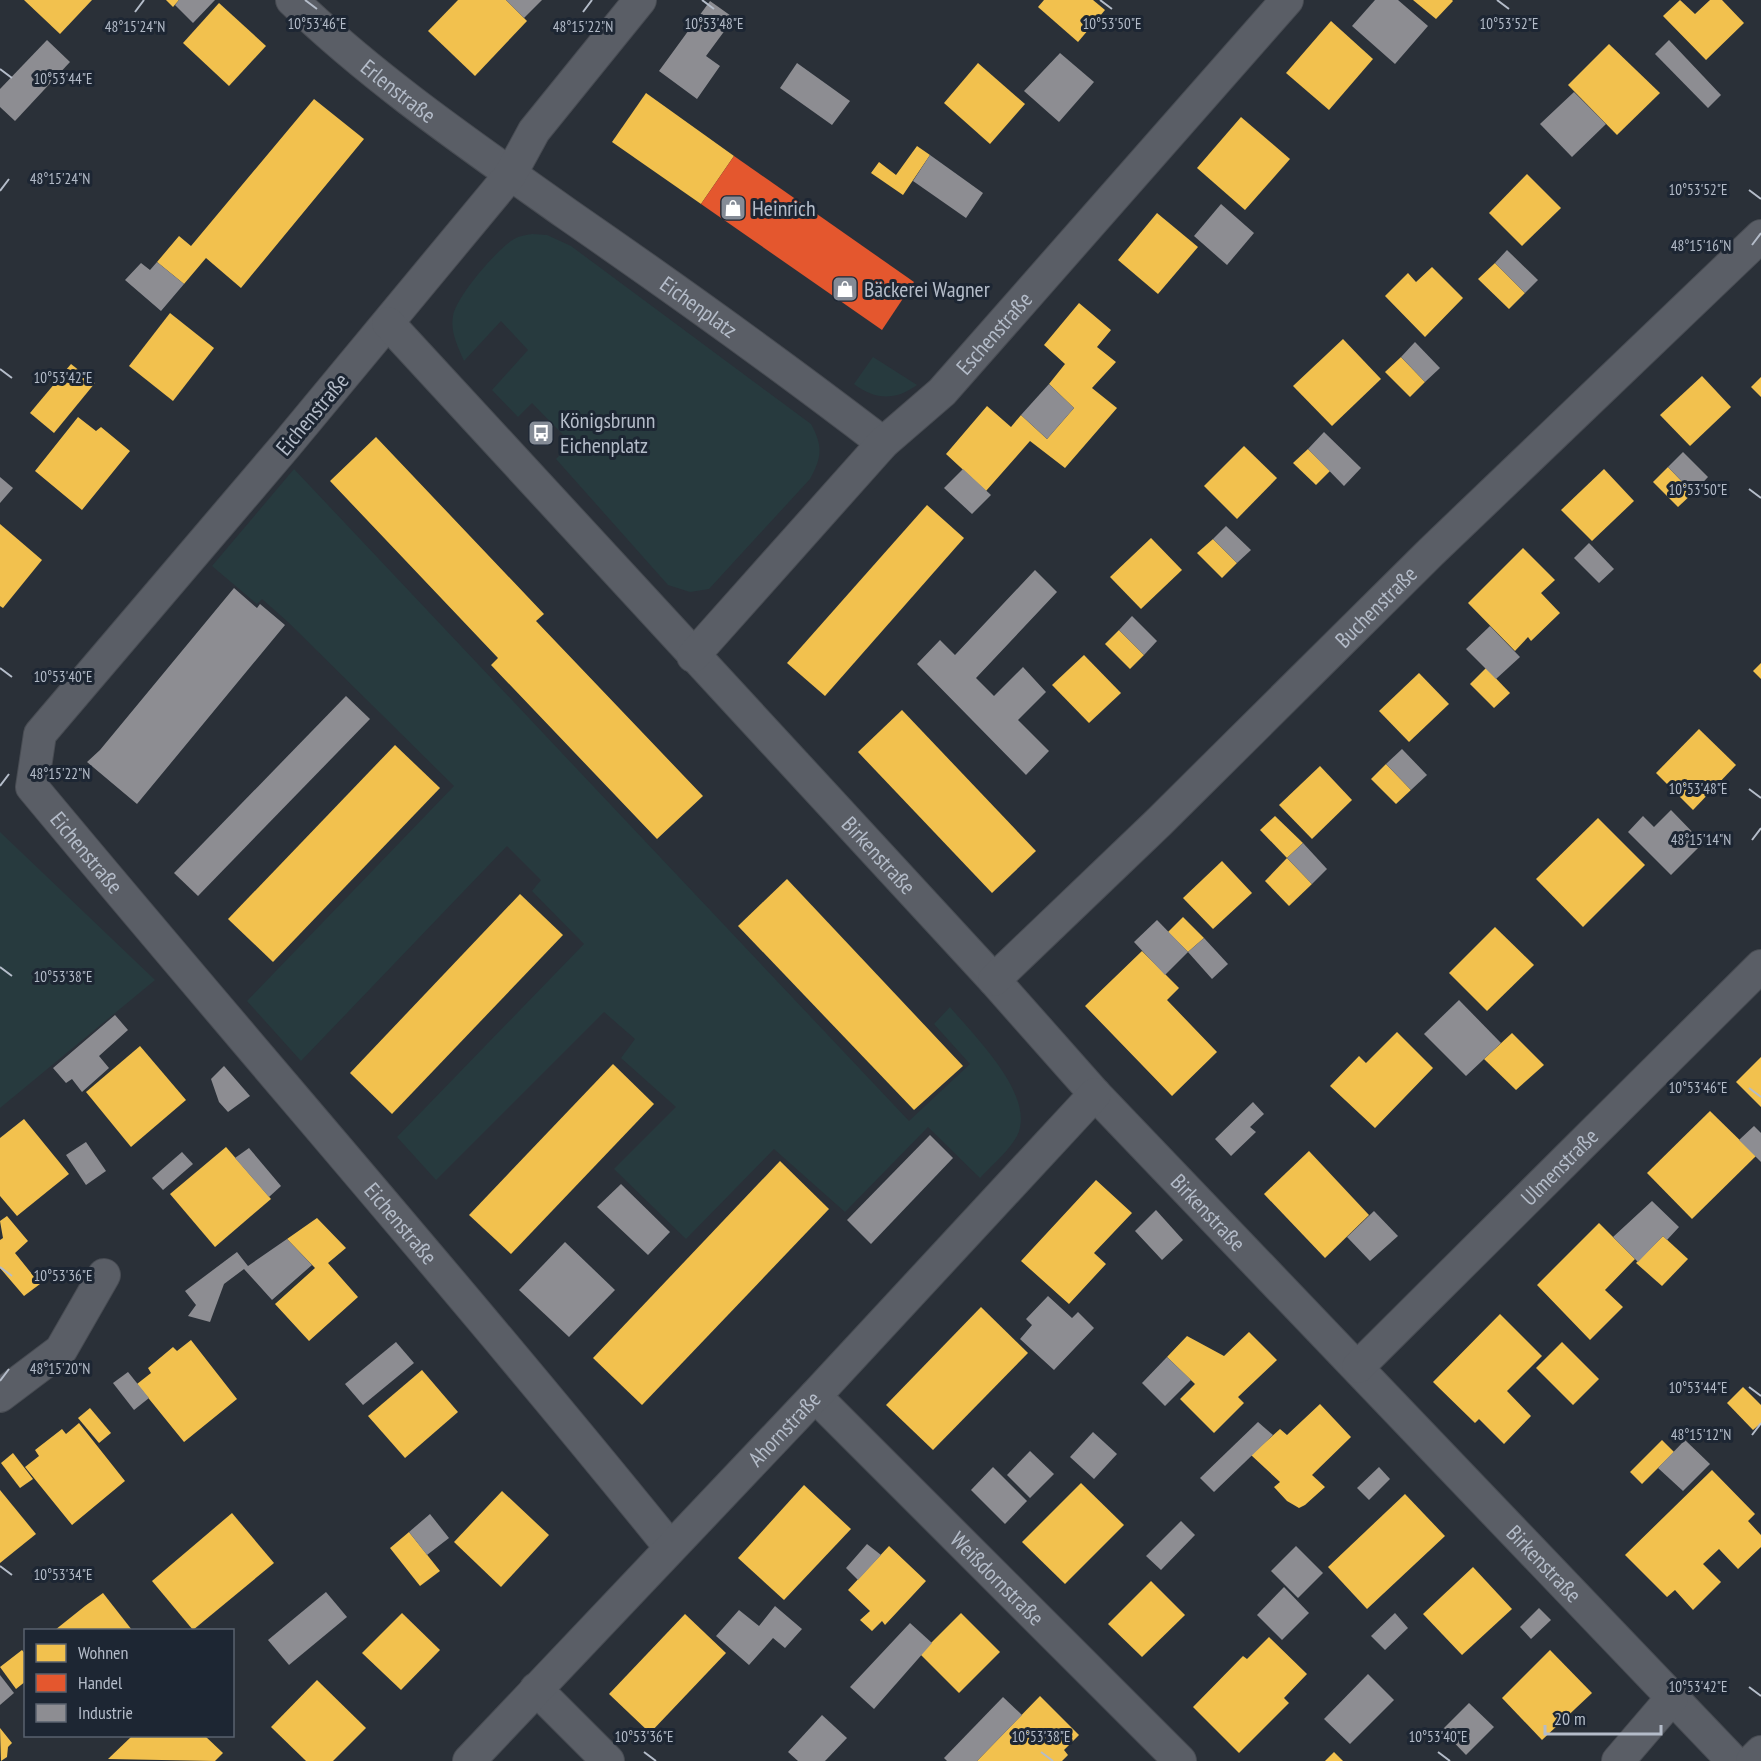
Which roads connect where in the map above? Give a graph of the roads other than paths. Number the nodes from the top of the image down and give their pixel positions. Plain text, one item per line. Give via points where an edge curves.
1 (292, 0) edge
2 (640, 0) edge
3 (1287, 0) edge
4 (510, 175) junction
5 (1761, 236) edge
6 (388, 323) junction
7 (883, 443) junction
8 (693, 656) junction
9 (1761, 966) edge
10 (994, 980) junction
11 (1095, 1095) junction
12 (104, 1275) dead end
13 (1358, 1367) junction
14 (0, 1396) edge
15 (816, 1396) junction
16 (670, 1547) junction
17 (536, 1689) junction
18 (1672, 1698) junction
19 (1761, 1752) edge
20 (469, 1761) edge
21 (608, 1761) edge
22 (1180, 1761) edge
23 (1618, 1761) edge
24 (1733, 1761) edge
25 (1752, 1761) edge

1 - 4 street, Erlenstraße via 339,45
2 - 4 street, Eichenstraße via 540,123
3 - 7 street, Eschenstraße via 942,392
4 - 6 street, Eichenstraße
4 - 7 street, Eichenplatz
5 - 10 street, Buchenstraße
6 - 8 street
6 - 16 street, Eichenstraße via 40,734 32,786
7 - 8 street, Eschenstraße
8 - 10 street, Birkenstraße
9 - 13 street, Ulmenstraße
10 - 11 street, Birkenstraße
11 - 13 street, Birkenstraße
11 - 15 street, Ahornstraße
12 - 14 street via 60,1350
13 - 18 street, Birkenstraße
15 - 16 street, Ahornstraße
15 - 22 street, Weißdornstraße
16 - 17 street, Ahornstraße
17 - 20 street, Ahornstraße
17 - 21 street
18 - 23 street
18 - 24 street, Birkenstraße
19 - 25 street

